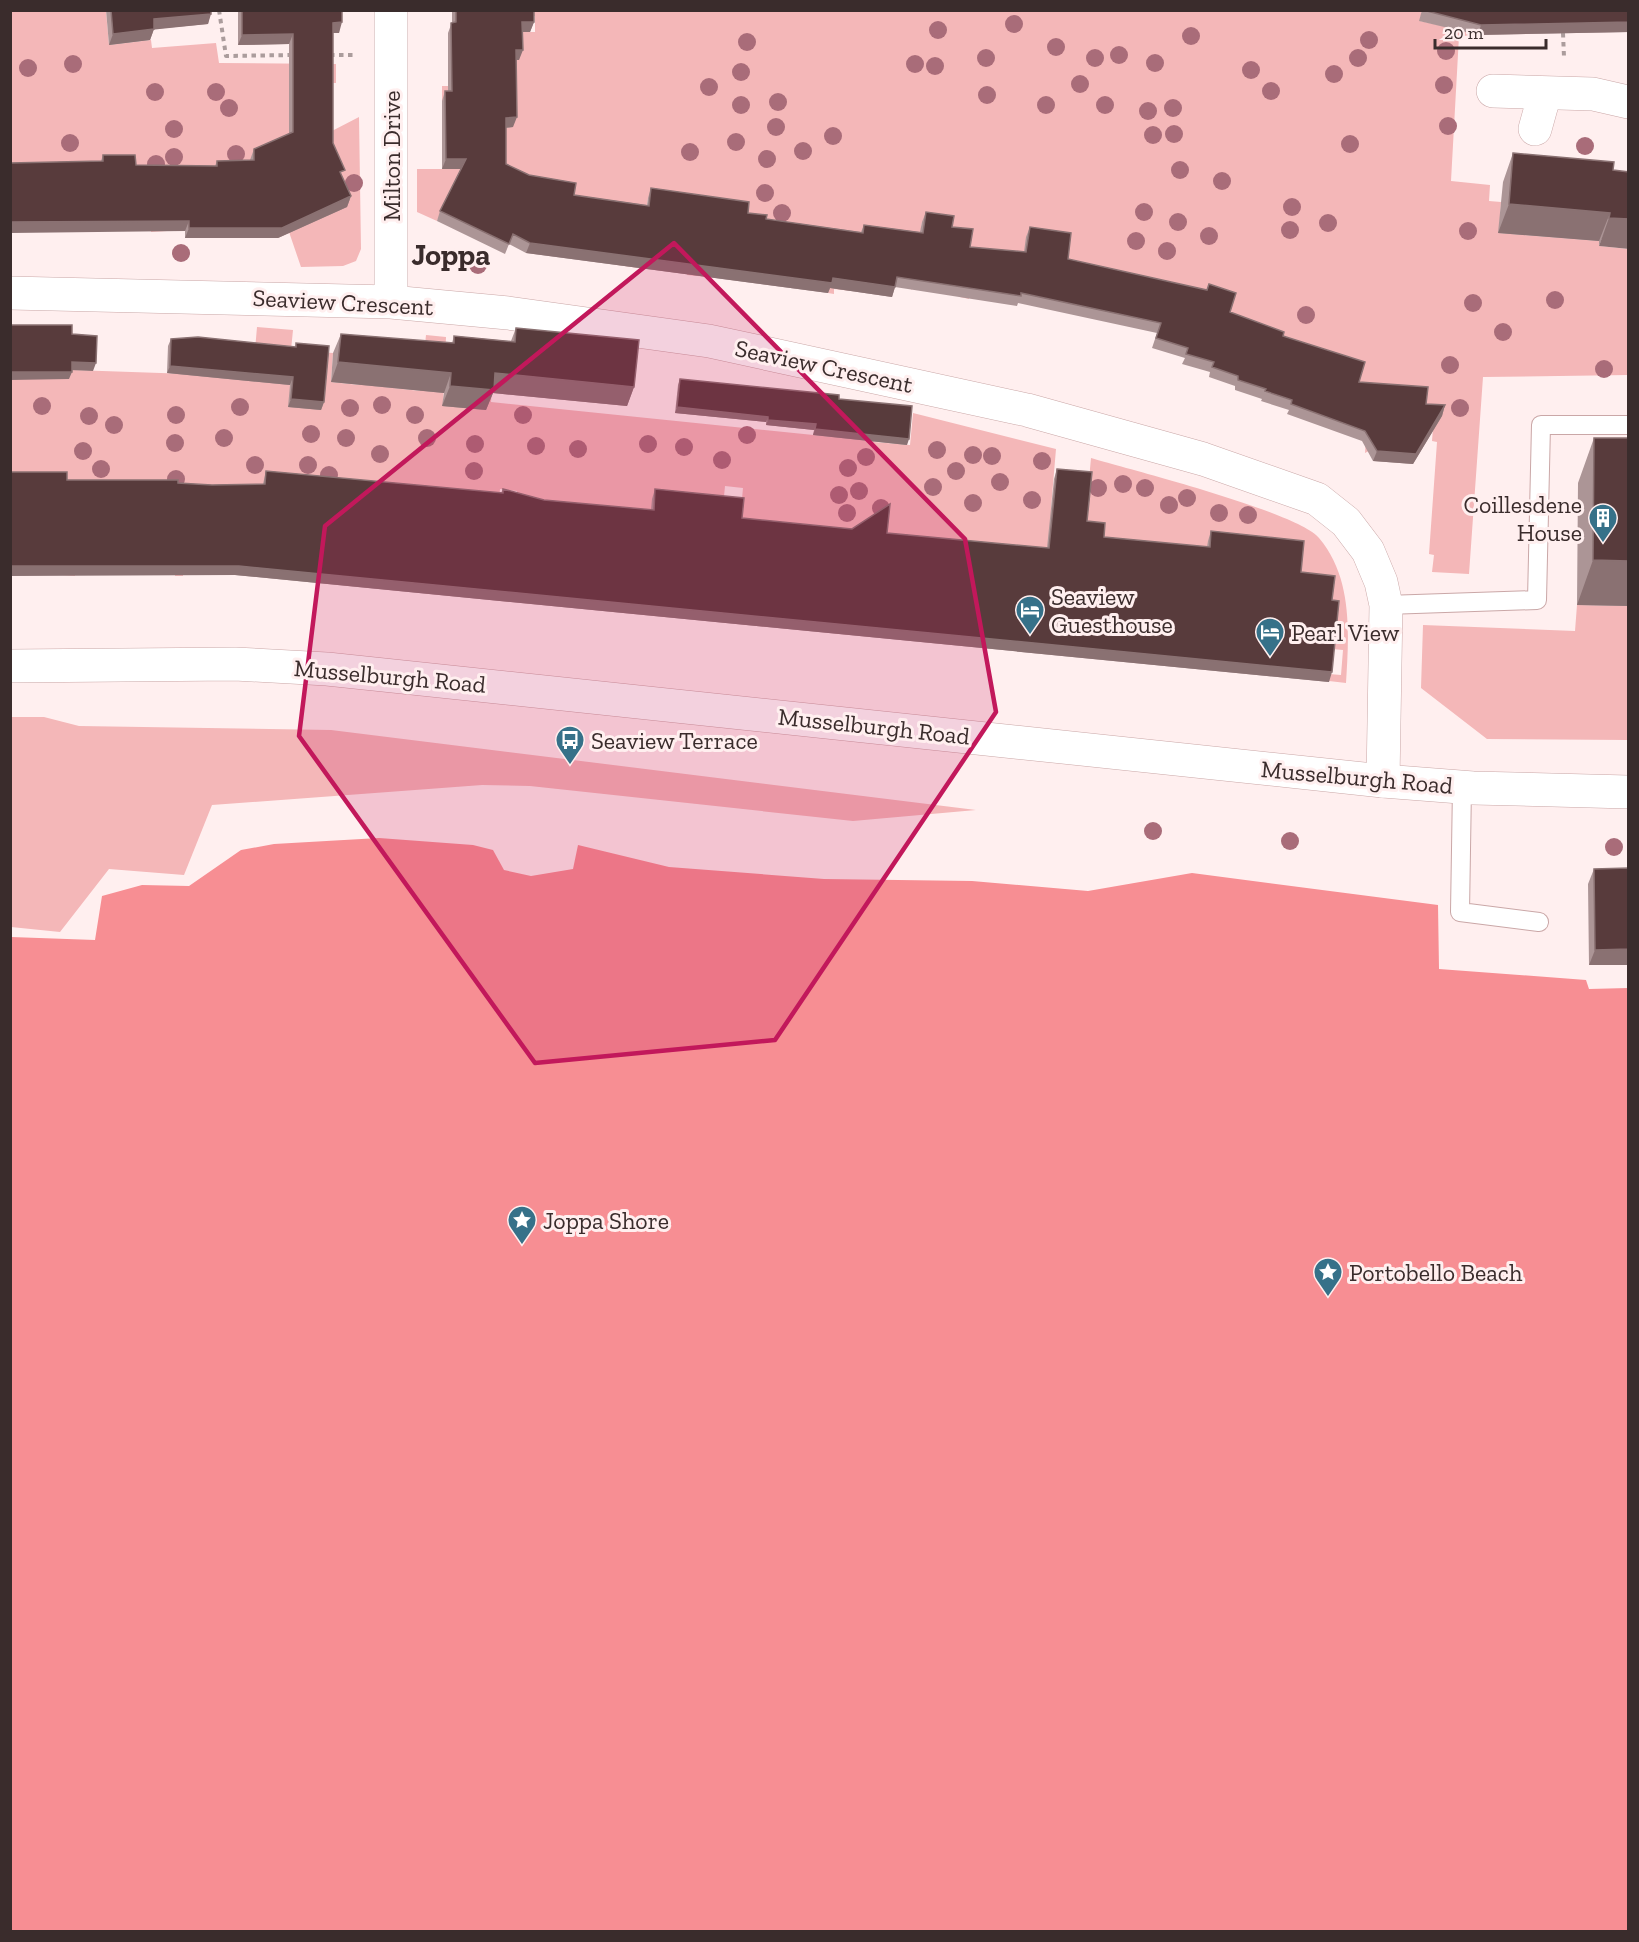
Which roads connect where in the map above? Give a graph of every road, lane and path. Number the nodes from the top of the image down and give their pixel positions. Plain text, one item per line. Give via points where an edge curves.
1 (219, 10) edge
2 (391, 10) edge
3 (392, 54) junction
4 (297, 55) edge
5 (321, 55) edge
6 (1493, 91) dead end
7 (1545, 93) junction
8 (1629, 102) edge
9 (1535, 129) dead end
10 (10, 293) edge
11 (391, 302) junction
12 (1629, 425) edge
13 (1386, 605) junction
14 (10, 666) edge
15 (1383, 781) junction
16 (1462, 787) junction
17 (1629, 792) edge
18 (1539, 922) dead end

1 - 4 path via 226,56
2 - 3 street, Milton Drive
3 - 5 path
3 - 11 street, Milton Drive
6 - 7 street
7 - 8 street via 1593,94
7 - 9 street
10 - 11 street, Seaview Crescent
11 - 13 street, Seaview Crescent via 508,313 709,341 1027,410 1203,459 1317,499 1346,522 1368,551
12 - 13 lane via 1541,424 1538,600
13 - 15 street, Seaview Crescent
14 - 15 street, Musselburgh Road via 235,664 327,669
15 - 16 street, Musselburgh Road
16 - 17 street, Musselburgh Road
16 - 18 lane via 1460,912

